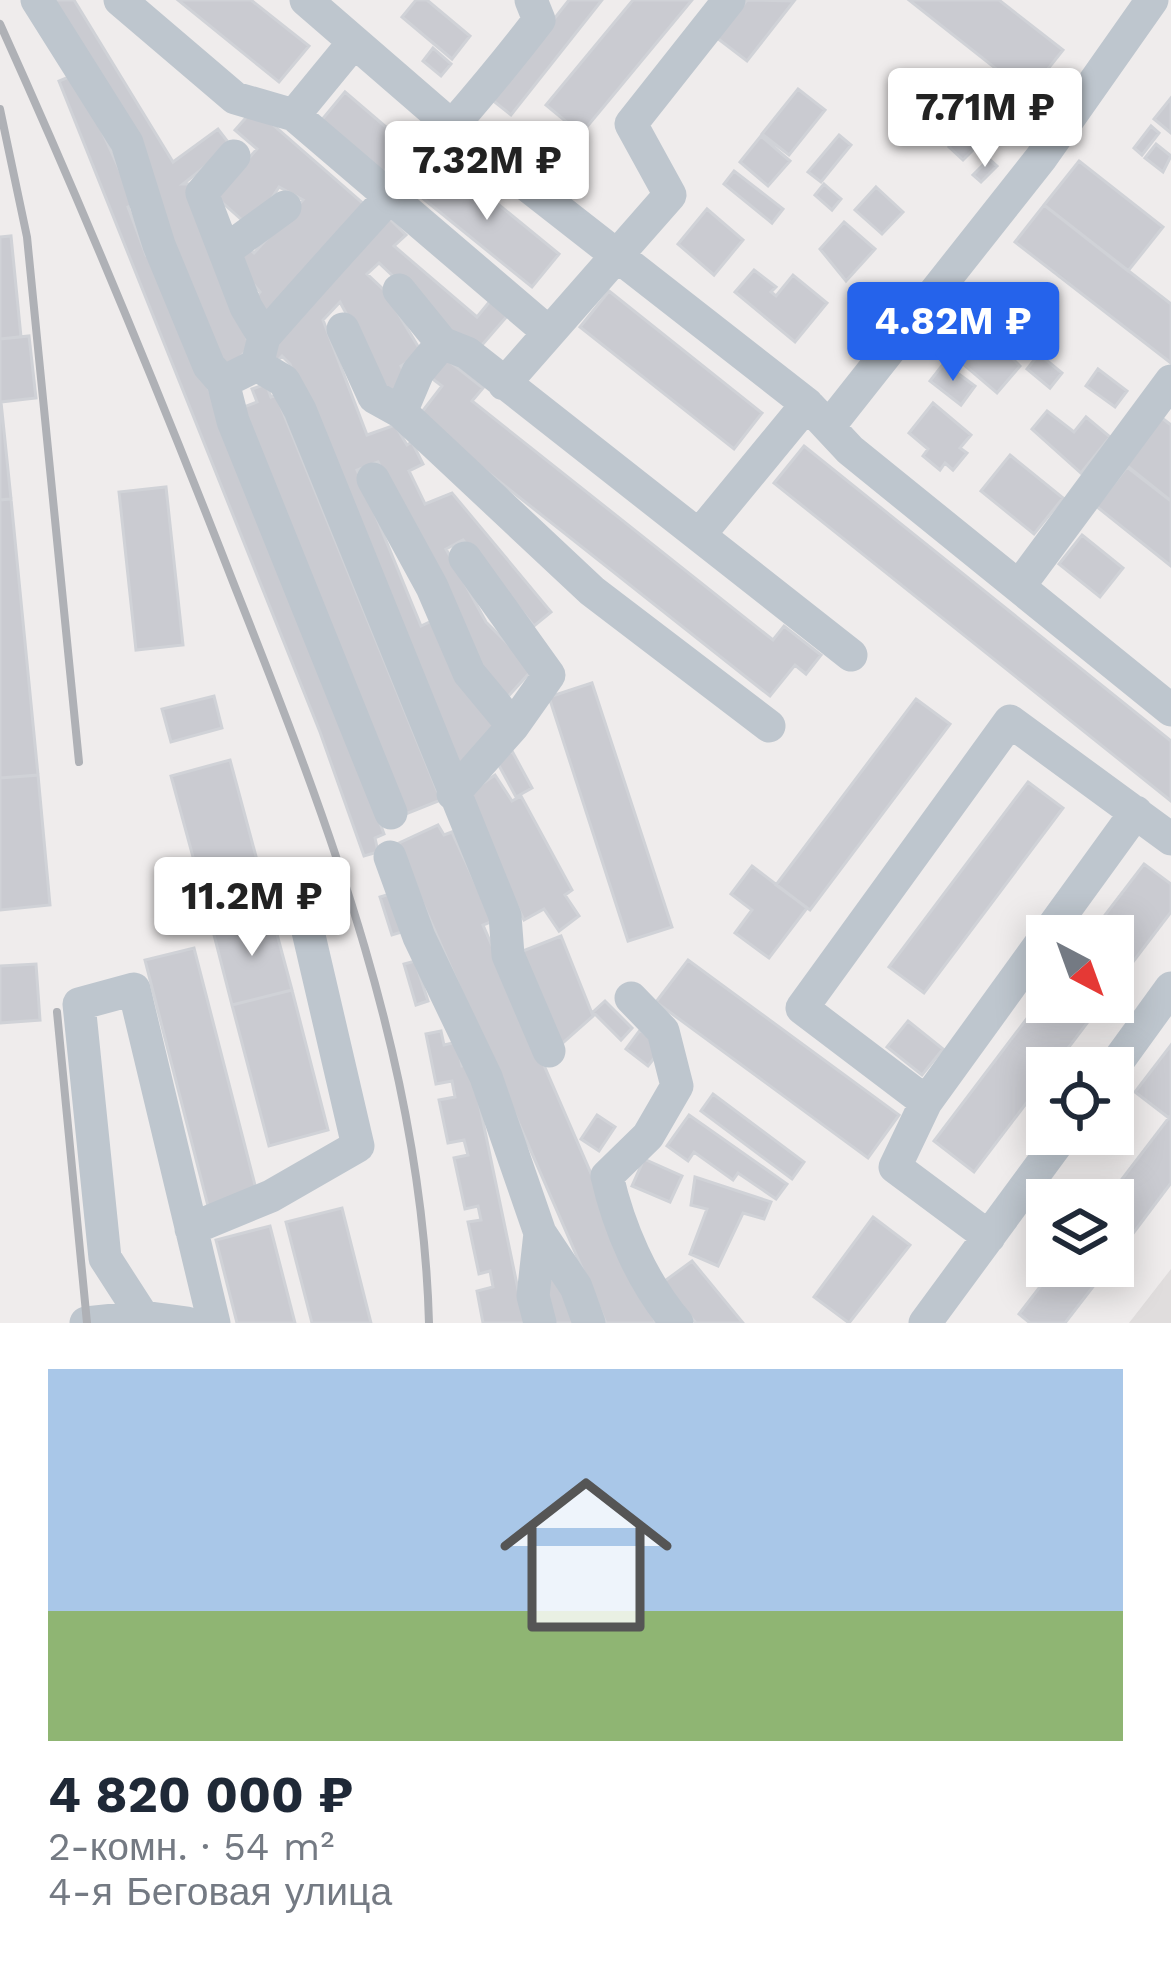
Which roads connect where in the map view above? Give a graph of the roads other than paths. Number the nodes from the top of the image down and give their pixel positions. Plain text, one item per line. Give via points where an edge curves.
1 (37, 0) edge
2 (121, 0) edge
3 (306, 0) edge
4 (531, 0) edge
5 (729, 0) edge
6 (1152, 0) edge
7 (354, 42) junction
8 (294, 115) junction
9 (455, 129) junction
10 (235, 157) dead end
11 (388, 194) junction
12 (285, 207) dead end
13 (226, 250) junction
14 (617, 254) junction
15 (399, 290) dead end
16 (343, 329) dead end
17 (547, 331) junction
18 (442, 343) junction
19 (260, 351) junction
20 (223, 382) junction
21 (504, 384) junction
22 (1167, 393) edge
23 (401, 412) junction
24 (819, 415) junction
25 (374, 479) dead end
26 (700, 534) junction
27 (465, 558) dead end
28 (1020, 585) junction
29 (851, 656) dead end
30 (1171, 710) edge
31 (513, 725) junction
32 (769, 726) dead end
33 (453, 794) junction
34 (1136, 812) junction
35 (391, 813) dead end
36 (1171, 839) edge
37 (390, 856) dead end
38 (308, 926) dead end
39 (1171, 988) edge
40 (631, 998) dead end
41 (1128, 1047) edge
42 (549, 1051) dead end
43 (926, 1102) junction
44 (1049, 1155) edge
45 (191, 1229) junction
46 (540, 1233) junction
47 (989, 1237) junction
48 (143, 1317) junction
49 (86, 1323) edge
50 (188, 1323) edge
51 (214, 1323) edge
52 (540, 1323) edge
53 (590, 1323) edge
54 (677, 1323) edge
55 (925, 1323) edge

1 - 20 street via 127,143 159,245
2 - 8 street via 235,98
3 - 7 street
4 - 9 street via 539,20
5 - 14 street via 631,124 670,195
6 - 24 street via 1041,158
7 - 8 street
7 - 9 street
8 - 11 street
9 - 11 street
9 - 14 street
10 - 13 street via 202,193
11 - 17 street
11 - 19 street
12 - 13 street
13 - 19 street
14 - 17 street
14 - 24 street
15 - 18 street
16 - 23 street via 374,398
17 - 21 street
18 - 21 street
18 - 23 street
19 - 20 street
19 - 33 street via 300,410
20 - 35 street
21 - 26 street
22 - 28 street
23 - 32 street via 592,591
24 - 26 street
24 - 28 street
25 - 31 street via 469,673
26 - 29 street
27 - 31 street via 549,675
28 - 30 street
31 - 33 street
33 - 42 street via 505,916 508,955
34 - 36 street
34 - 43 street
34 - 43 street via 1010,721 802,1008
37 - 46 street via 486,1077
38 - 45 street via 358,1146 271,1196
39 - 41 street
40 - 54 street via 663,1031 677,1085 648,1136 608,1176 615,1211
43 - 47 street via 895,1166
44 - 47 street
45 - 48 street via 134,989 79,1004 104,1258
45 - 51 street
46 - 52 street via 533,1296
46 - 53 street
47 - 55 street
48 - 49 street
48 - 50 street

